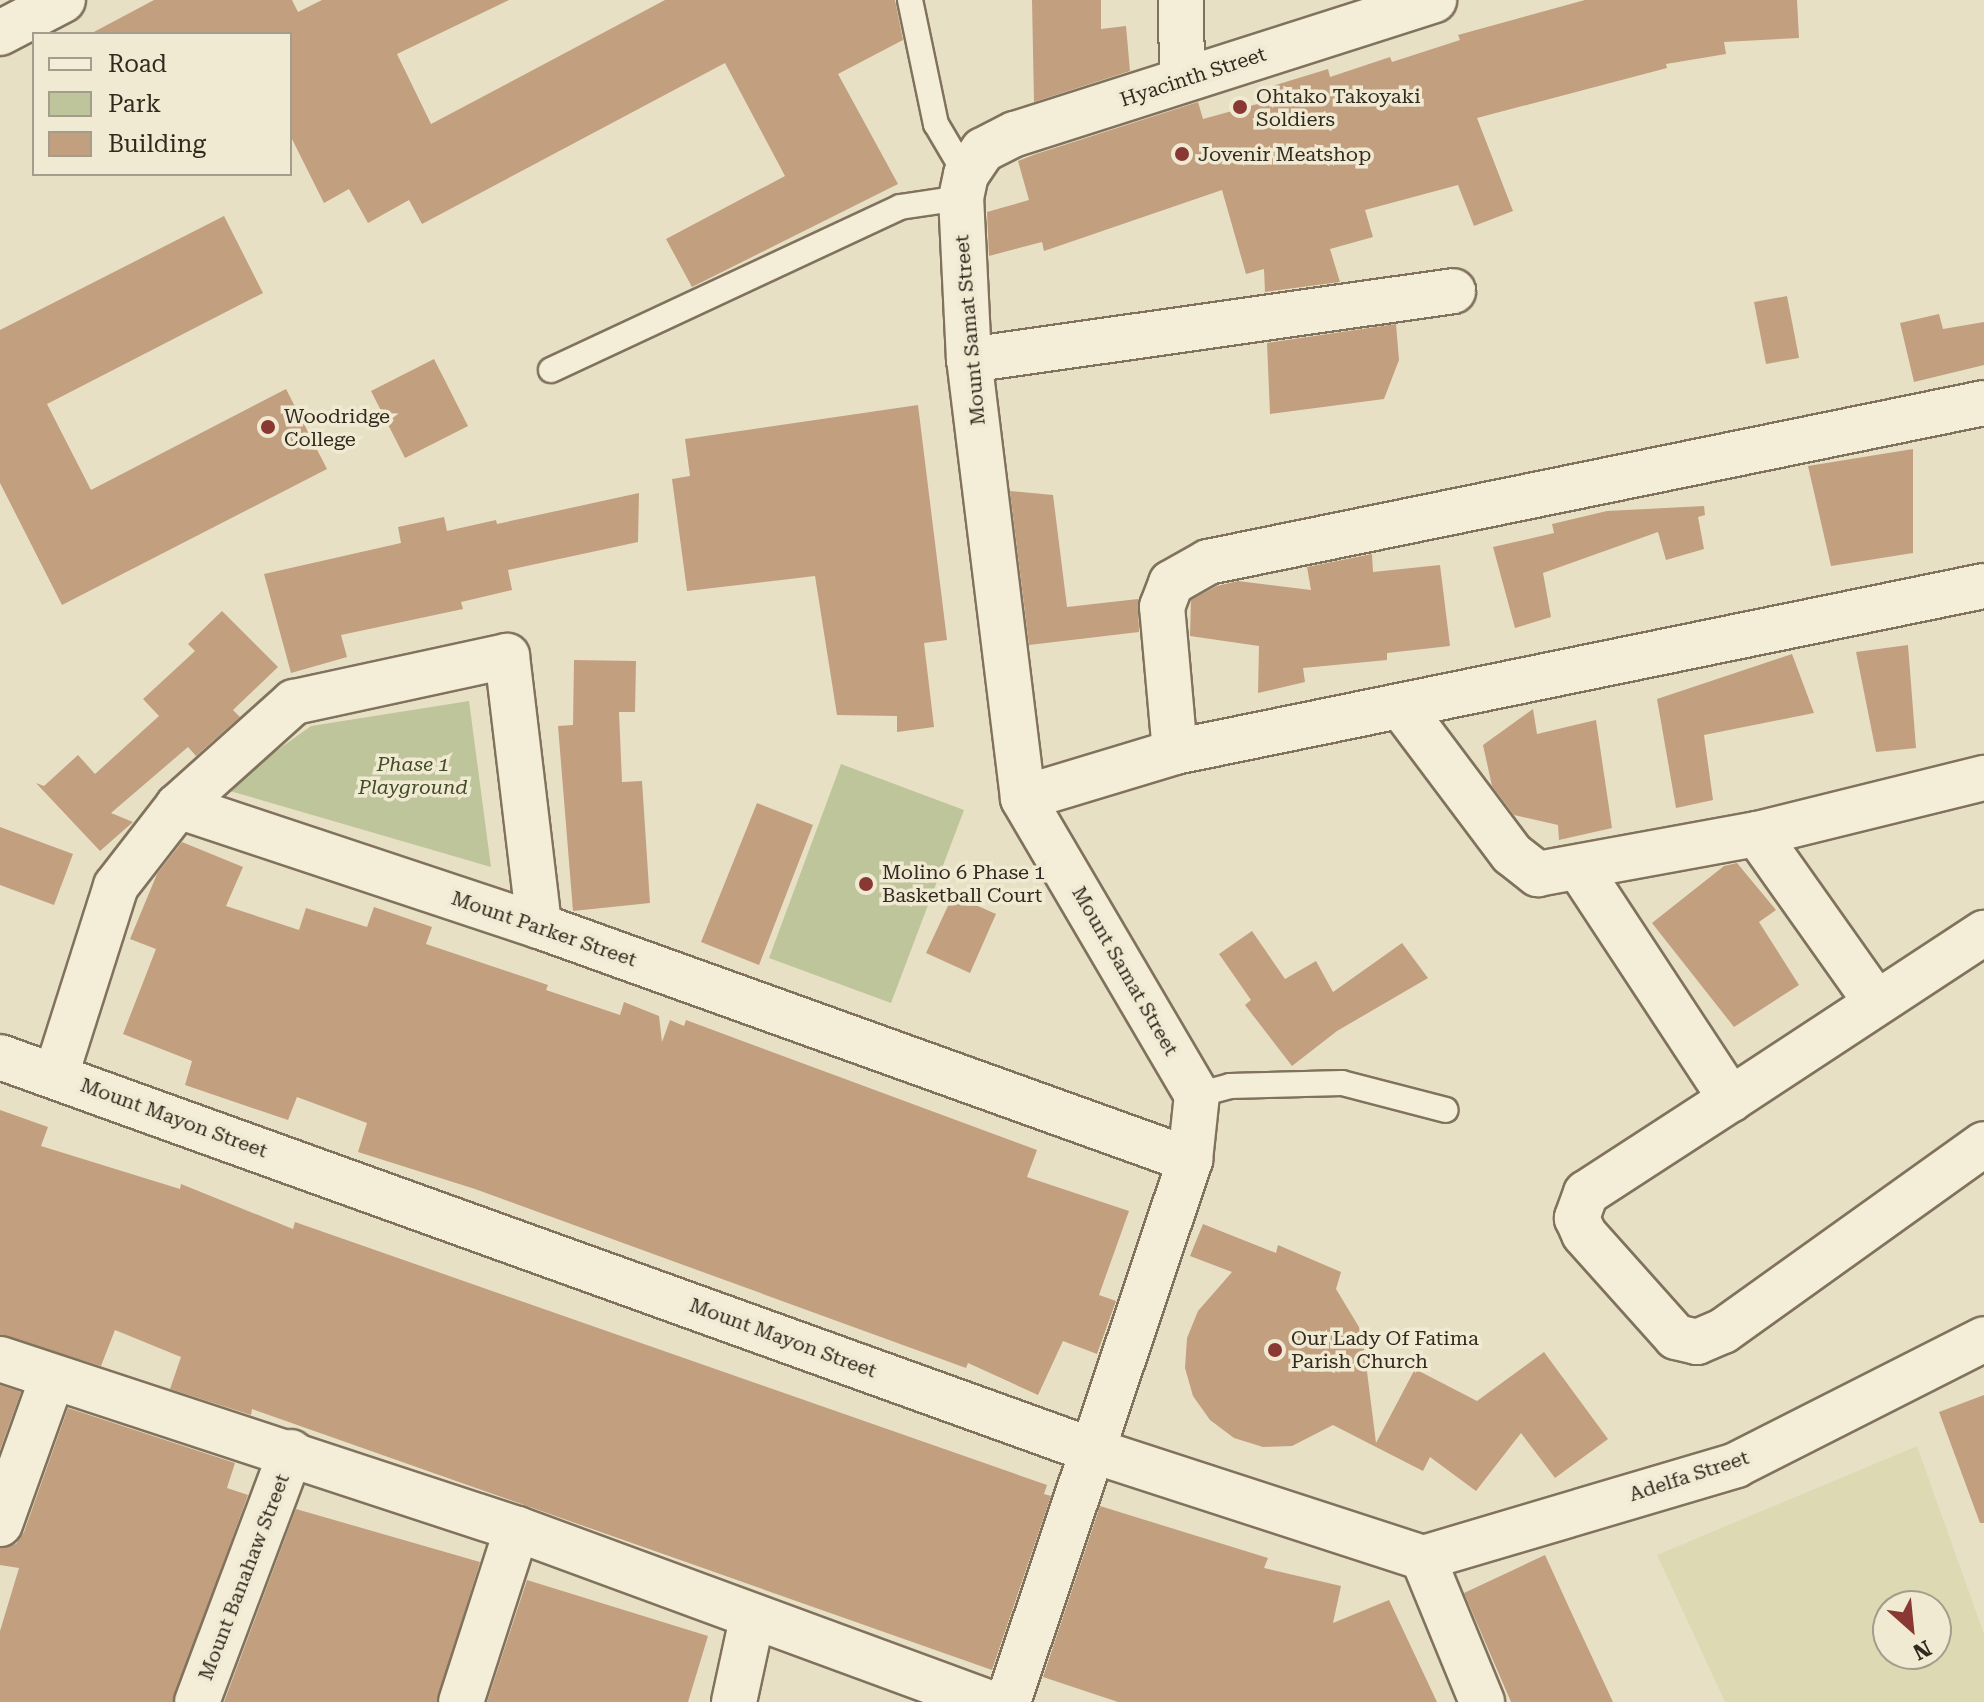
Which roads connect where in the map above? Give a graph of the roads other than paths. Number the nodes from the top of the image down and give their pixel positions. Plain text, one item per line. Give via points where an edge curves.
1 (63, 0) edge
2 (910, 0) edge
3 (1181, 0) edge
4 (1434, 0) edge
5 (0, 33) edge
6 (1182, 80) junction
7 (963, 186) junction
8 (1453, 291) dead end
9 (969, 360) junction
10 (551, 370) dead end
11 (1984, 403) edge
12 (1984, 586) edge
13 (1403, 709) junction
14 (1175, 752) junction
15 (1984, 778) edge
16 (1023, 798) junction
17 (178, 806) junction
18 (1757, 834) junction
19 (1579, 868) junction
20 (539, 926) junction
21 (1984, 933) edge
22 (1876, 1002) junction
23 (0, 1057) edge
24 (56, 1075) junction
25 (1197, 1095) junction
26 (1731, 1099) junction
27 (1446, 1110) dead end
28 (1984, 1144) edge
29 (1190, 1160) junction
30 (1984, 1339) edge
31 (0, 1359) edge
32 (52, 1379) junction
33 (1091, 1450) junction
34 (291, 1452) junction
35 (0, 1524) edge
36 (517, 1529) junction
37 (1423, 1558) junction
38 (752, 1619) junction
39 (197, 1702) edge
40 (461, 1702) edge
41 (734, 1702) edge
42 (986, 1702) edge
43 (1008, 1702) edge
44 (1482, 1702) edge

1 - 5 street
2 - 7 lane via 936,124
3 - 6 street
4 - 6 street, Hyacinth Street
6 - 7 street, Hyacinth Street via 1015,134 983,150
7 - 9 street, Mount Samat Street
7 - 10 lane via 900,207
8 - 9 street
9 - 16 street, Mount Samat Street
11 - 14 street via 1208,562 1171,583 1162,607
12 - 13 street
13 - 14 street
13 - 19 street via 1512,854 1538,874
14 - 16 street
15 - 18 street
16 - 25 street, Mount Samat Street
17 - 20 street, Mount Parker Street
17 - 20 street via 294,702 507,656
17 - 24 street via 116,886
18 - 19 street
18 - 22 street
19 - 26 street
20 - 29 street, Mount Parker Street
21 - 22 street
22 - 26 street
23 - 24 street, Mount Mayon Street
24 - 33 street, Mount Mayon Street
25 - 27 lane via 1230,1086 1342,1083
25 - 29 street
26 - 28 street via 1586,1193 1577,1218 1584,1234 1676,1337 1697,1342 1723,1331
29 - 33 street
30 - 37 street, Adelfa Street via 1736,1465
31 - 32 street
32 - 34 street
32 - 35 street
33 - 37 street, Mount Mayon Street
33 - 43 street
34 - 36 street
34 - 39 street, Mount Banahaw Street
36 - 38 street
36 - 40 street
37 - 44 street
38 - 41 street
38 - 42 street

